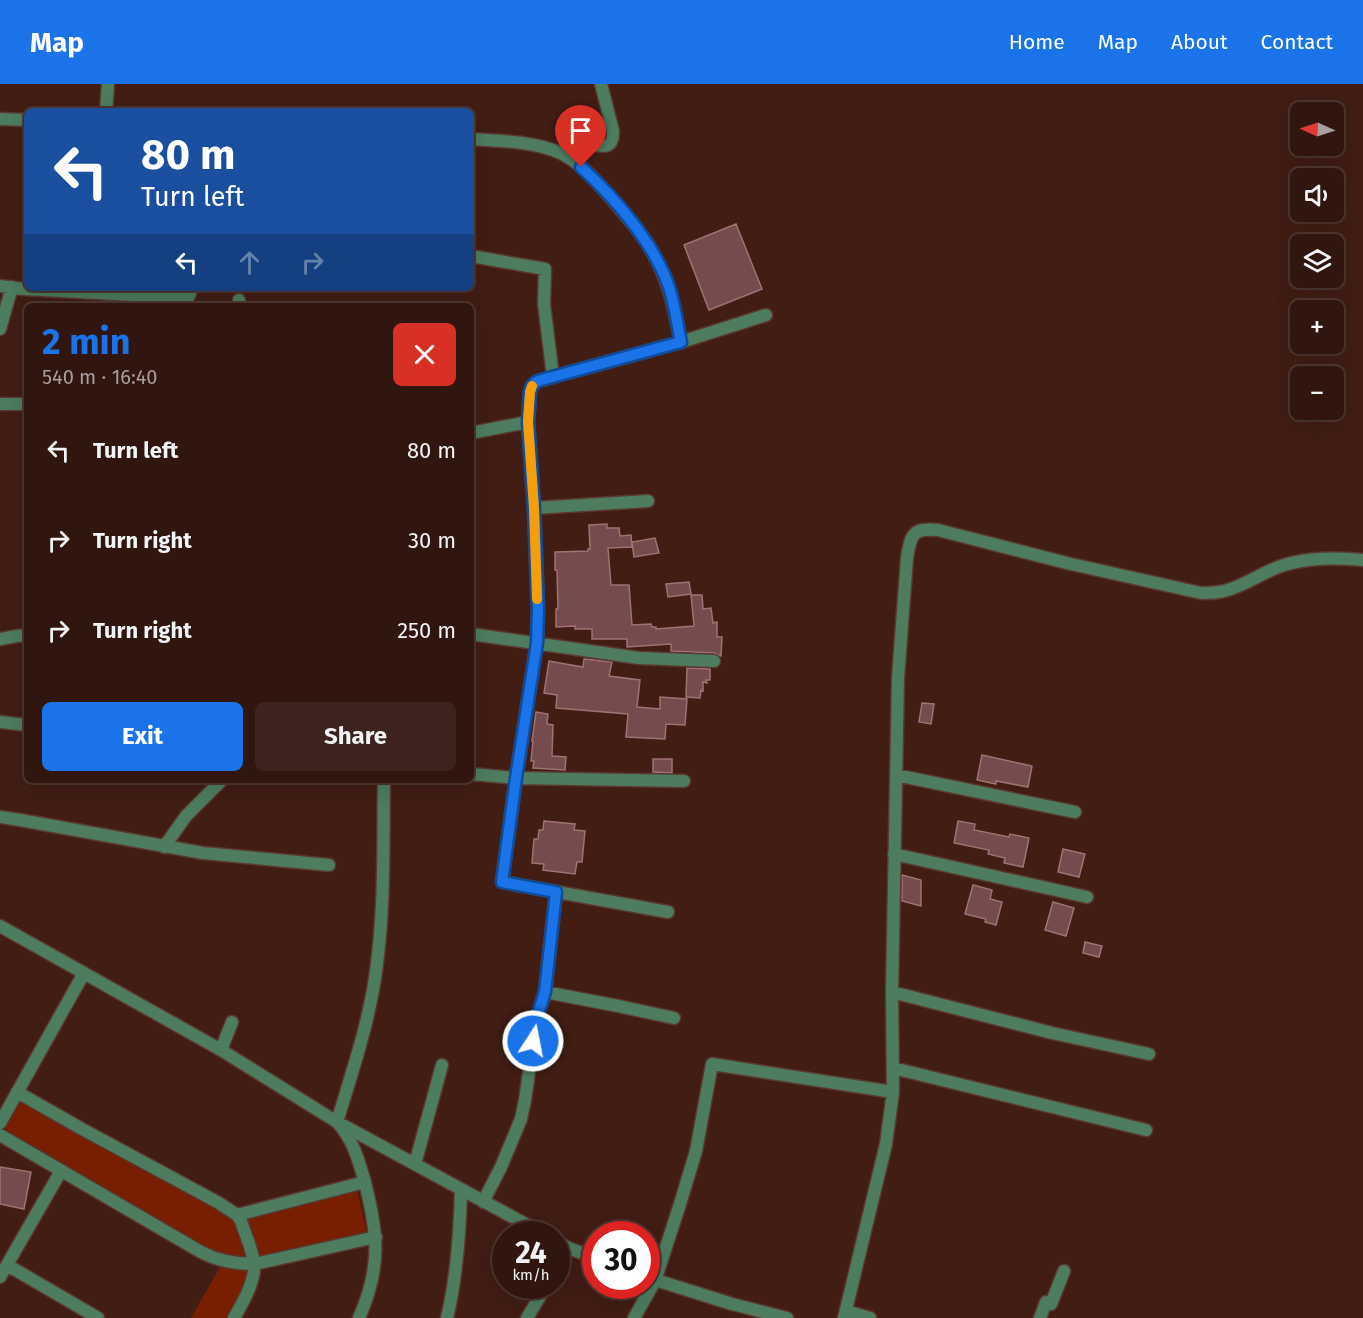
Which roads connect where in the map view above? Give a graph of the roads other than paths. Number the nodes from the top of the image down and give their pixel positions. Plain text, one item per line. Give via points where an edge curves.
1 (108, 84) edge
2 (601, 84) edge
3 (106, 108) edge
4 (0, 118) edge
5 (24, 120) edge
6 (474, 139) edge
7 (569, 157) junction
8 (474, 257) edge
9 (16, 286) edge
10 (88, 291) edge
11 (191, 291) edge
12 (766, 315) dead end
13 (0, 329) edge
14 (681, 342) junction
15 (553, 377) junction
16 (0, 404) edge
17 (24, 404) edge
18 (528, 422) junction
19 (474, 432) edge
20 (648, 501) dead end
21 (534, 508) junction
22 (1363, 560) edge
23 (474, 634) edge
24 (24, 635) edge
25 (0, 639) edge
26 (537, 643) junction
27 (714, 661) dead end
28 (0, 722) edge
29 (24, 725) edge
30 (474, 774) edge
31 (896, 775) junction
32 (516, 778) junction
33 (684, 781) dead end
34 (219, 783) edge
35 (384, 783) edge
36 (1075, 812) dead end
37 (0, 817) edge
38 (164, 847) junction
39 (894, 854) junction
40 (329, 865) dead end
41 (556, 892) junction
42 (1087, 897) dead end
43 (668, 912) dead end
44 (0, 926) edge
45 (84, 973) junction
46 (545, 992) junction
47 (892, 992) junction
48 (674, 1018) dead end
49 (232, 1022) dead end
50 (220, 1050) junction
51 (1149, 1054) dead end
52 (442, 1065) dead end
53 (893, 1068) junction
54 (17, 1092) junction
55 (892, 1092) junction
56 (337, 1122) junction
57 (0, 1123) edge
58 (1146, 1131) dead end
59 (0, 1136) edge
60 (415, 1164) junction
61 (61, 1171) junction
62 (365, 1182) junction
63 (461, 1189) junction
64 (483, 1202) junction
65 (237, 1215) junction
66 (519, 1221) edge
67 (376, 1237) junction
68 (660, 1253) edge
69 (255, 1264) junction
70 (7, 1265) junction
71 (1064, 1271) dead end
72 (0, 1277) edge
73 (660, 1282) edge
74 (538, 1299) edge
75 (642, 1299) edge
76 (749, 1314) edge
77 (845, 1315) edge
78 (98, 1318) edge
79 (234, 1318) edge
80 (359, 1318) edge
81 (447, 1318) edge
82 (527, 1318) edge
83 (634, 1318) edge
84 (788, 1318) edge
85 (870, 1318) edge
86 (1040, 1318) edge

1 - 3 street
2 - 7 street via 613,131 611,142 604,146 577,146
4 - 5 street
6 - 7 street via 536,145
7 - 14 street via 604,190 656,257 669,287
8 - 15 street via 545,269 544,304
9 - 13 street
10 - 11 street via 188,298
12 - 14 street
14 - 15 street
15 - 18 street via 532,386
16 - 17 street
18 - 19 street
18 - 21 street
20 - 21 street
21 - 26 street
22 - 31 street via 1307,559 1282,565 1227,591 1201,593 938,531 924,529 915,533 909,543 906,569
23 - 26 street
24 - 25 street
26 - 27 street via 639,658
26 - 32 street
28 - 29 street
30 - 32 street
31 - 36 street
31 - 39 street
32 - 33 street
32 - 41 street via 502,882
34 - 38 street via 186,816
35 - 56 street via 376,974
37 - 38 street
38 - 40 street
39 - 42 street
39 - 47 street
41 - 43 street
41 - 46 street
44 - 45 street
45 - 50 street
45 - 54 street
46 - 48 street
46 - 64 street via 537,1017 521,1119
47 - 51 street
47 - 53 street
49 - 50 street
50 - 56 street
52 - 60 street
53 - 55 street
53 - 58 street
54 - 57 street
54 - 65 street
55 - 68 street via 712,1064 696,1151
55 - 77 street via 886,1144
56 - 60 street
56 - 62 street via 351,1140
59 - 61 street
60 - 63 street
61 - 69 street via 211,1257
61 - 70 street
62 - 65 street
62 - 67 street
63 - 64 street
63 - 81 street via 458,1253
64 - 66 street
65 - 69 street
67 - 69 street
67 - 80 street via 375,1264
69 - 79 street via 246,1296
70 - 72 street
70 - 78 street
71 - 86 street via 1051,1304 1046,1302
73 - 76 street
74 - 82 street
75 - 83 street
76 - 84 street
77 - 85 street

